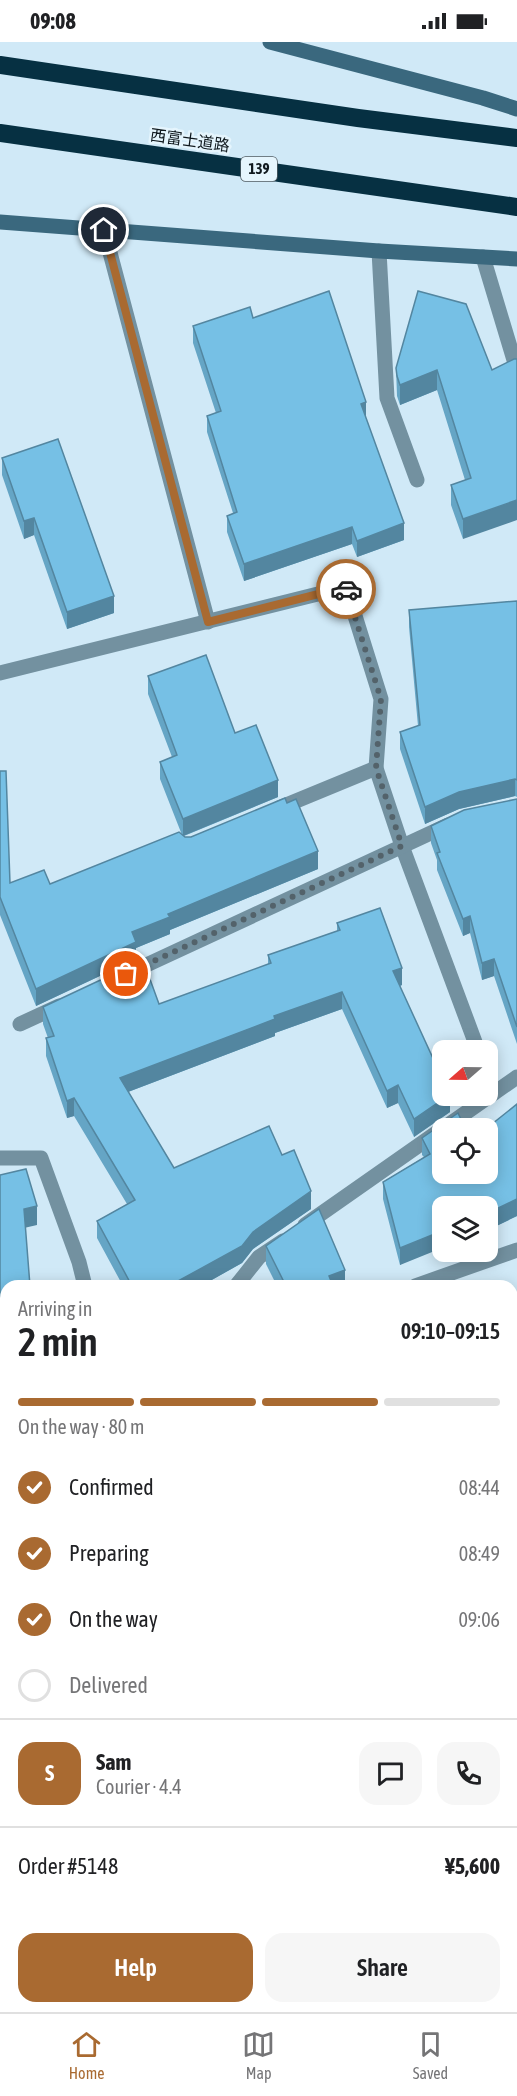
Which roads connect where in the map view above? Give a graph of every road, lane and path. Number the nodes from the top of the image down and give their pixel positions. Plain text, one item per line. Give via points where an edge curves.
1 (270, 42) edge
2 (0, 64) edge
3 (517, 109) edge
4 (0, 133) edge
5 (517, 138) edge
6 (517, 207) edge
7 (0, 222) edge
8 (104, 230) junction
9 (380, 251) junction
10 (483, 257) junction
11 (517, 259) edge
12 (517, 370) edge
13 (417, 480) dead end
14 (208, 622) junction
15 (0, 673) edge
16 (376, 768) junction
17 (265, 813) edge
18 (461, 818) edge
19 (402, 846) junction
20 (116, 979) edge
21 (73, 999) edge
22 (20, 1024) dead end
23 (474, 1040) edge
24 (517, 1077) edge
25 (498, 1090) edge
26 (475, 1106) edge
27 (458, 1118) edge
28 (432, 1136) edge
29 (0, 1158) edge
30 (517, 1250) edge
31 (84, 1280) edge
32 (241, 1280) edge
33 (432, 1280) edge

1 - 3 main road
2 - 5 highway
4 - 6 highway, 西富士道路 / 139
7 - 8 main road
8 - 9 main road
8 - 14 street
9 - 10 main road
9 - 13 street via 387,398
10 - 11 main road
10 - 12 street
14 - 15 street
14 - 16 street via 346,587 381,699
16 - 17 street
16 - 19 street
18 - 19 street
19 - 20 street
19 - 23 street
21 - 22 street
24 - 25 street
26 - 27 street
28 - 32 street via 259,1257
29 - 31 street via 40,1158
30 - 33 street

